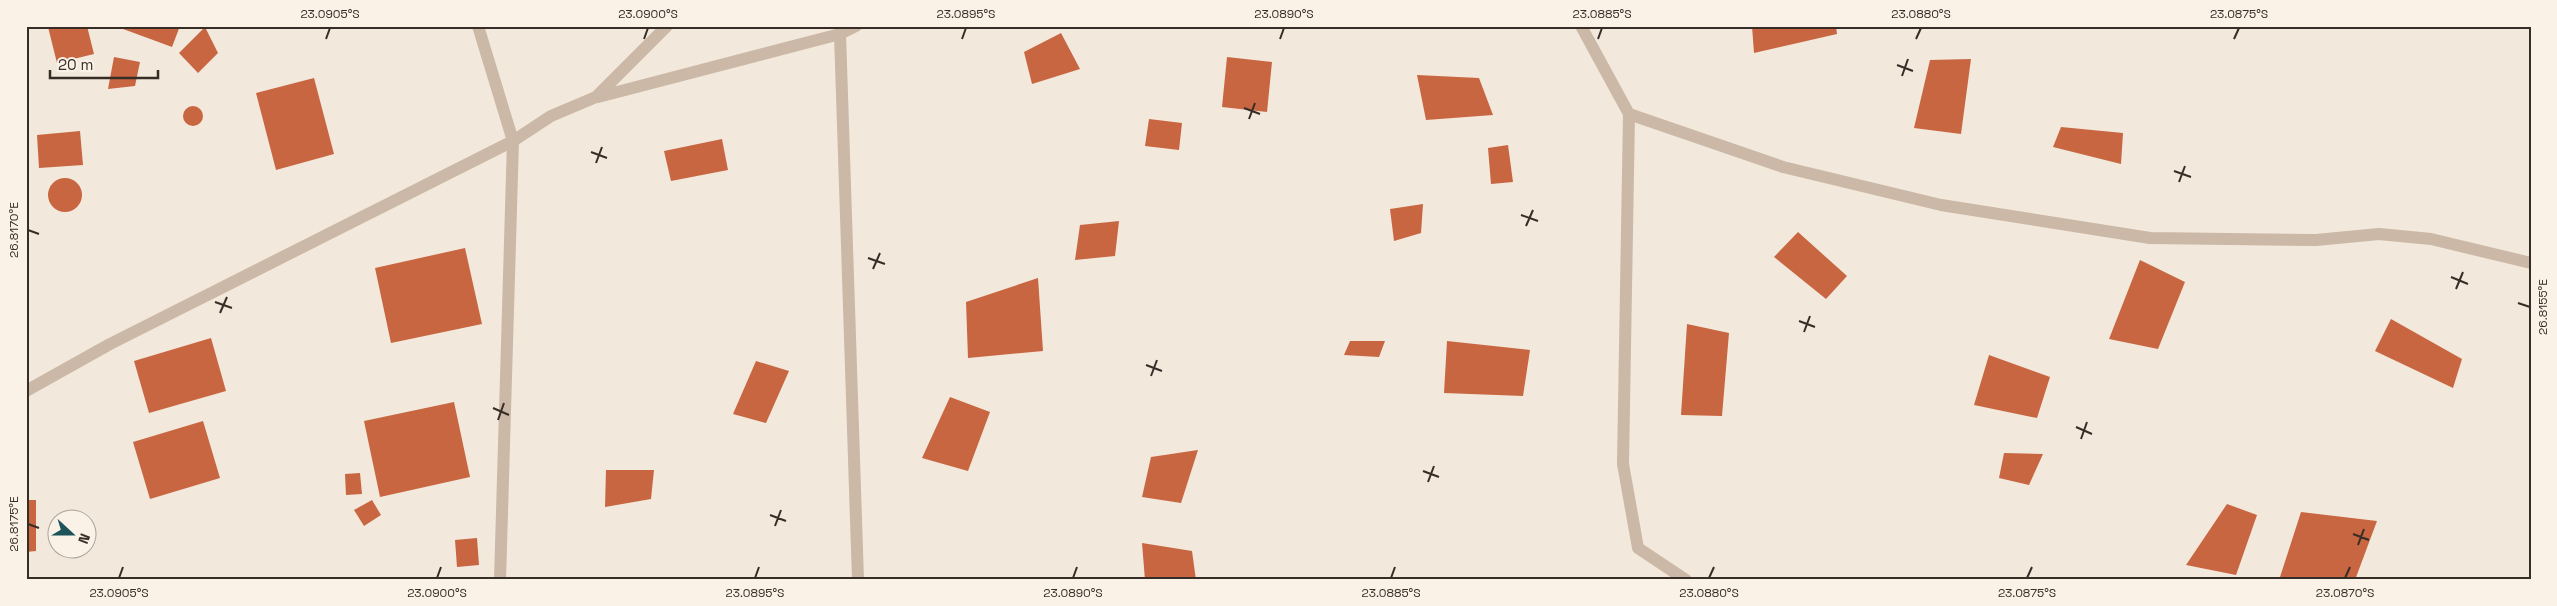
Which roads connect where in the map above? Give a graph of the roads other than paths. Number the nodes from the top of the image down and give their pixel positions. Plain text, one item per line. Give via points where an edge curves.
1 (478, 26) edge
2 (667, 26) edge
3 (856, 26) edge
4 (1582, 26) edge
5 (840, 34) junction
6 (596, 97) junction
7 (1629, 114) junction
8 (513, 141) junction
9 (2531, 263) edge
10 (26, 391) edge
11 (500, 580) edge
12 (858, 580) edge
13 (1686, 580) edge

1 - 8 street
2 - 6 street
3 - 5 street
4 - 7 street
5 - 6 street
5 - 12 street
6 - 8 street via 551,116
7 - 9 street via 1783,167 1941,205 2150,238 2316,240 2379,234 2431,239
7 - 13 street via 1623,464 1638,548
8 - 10 street via 110,344
8 - 11 street

